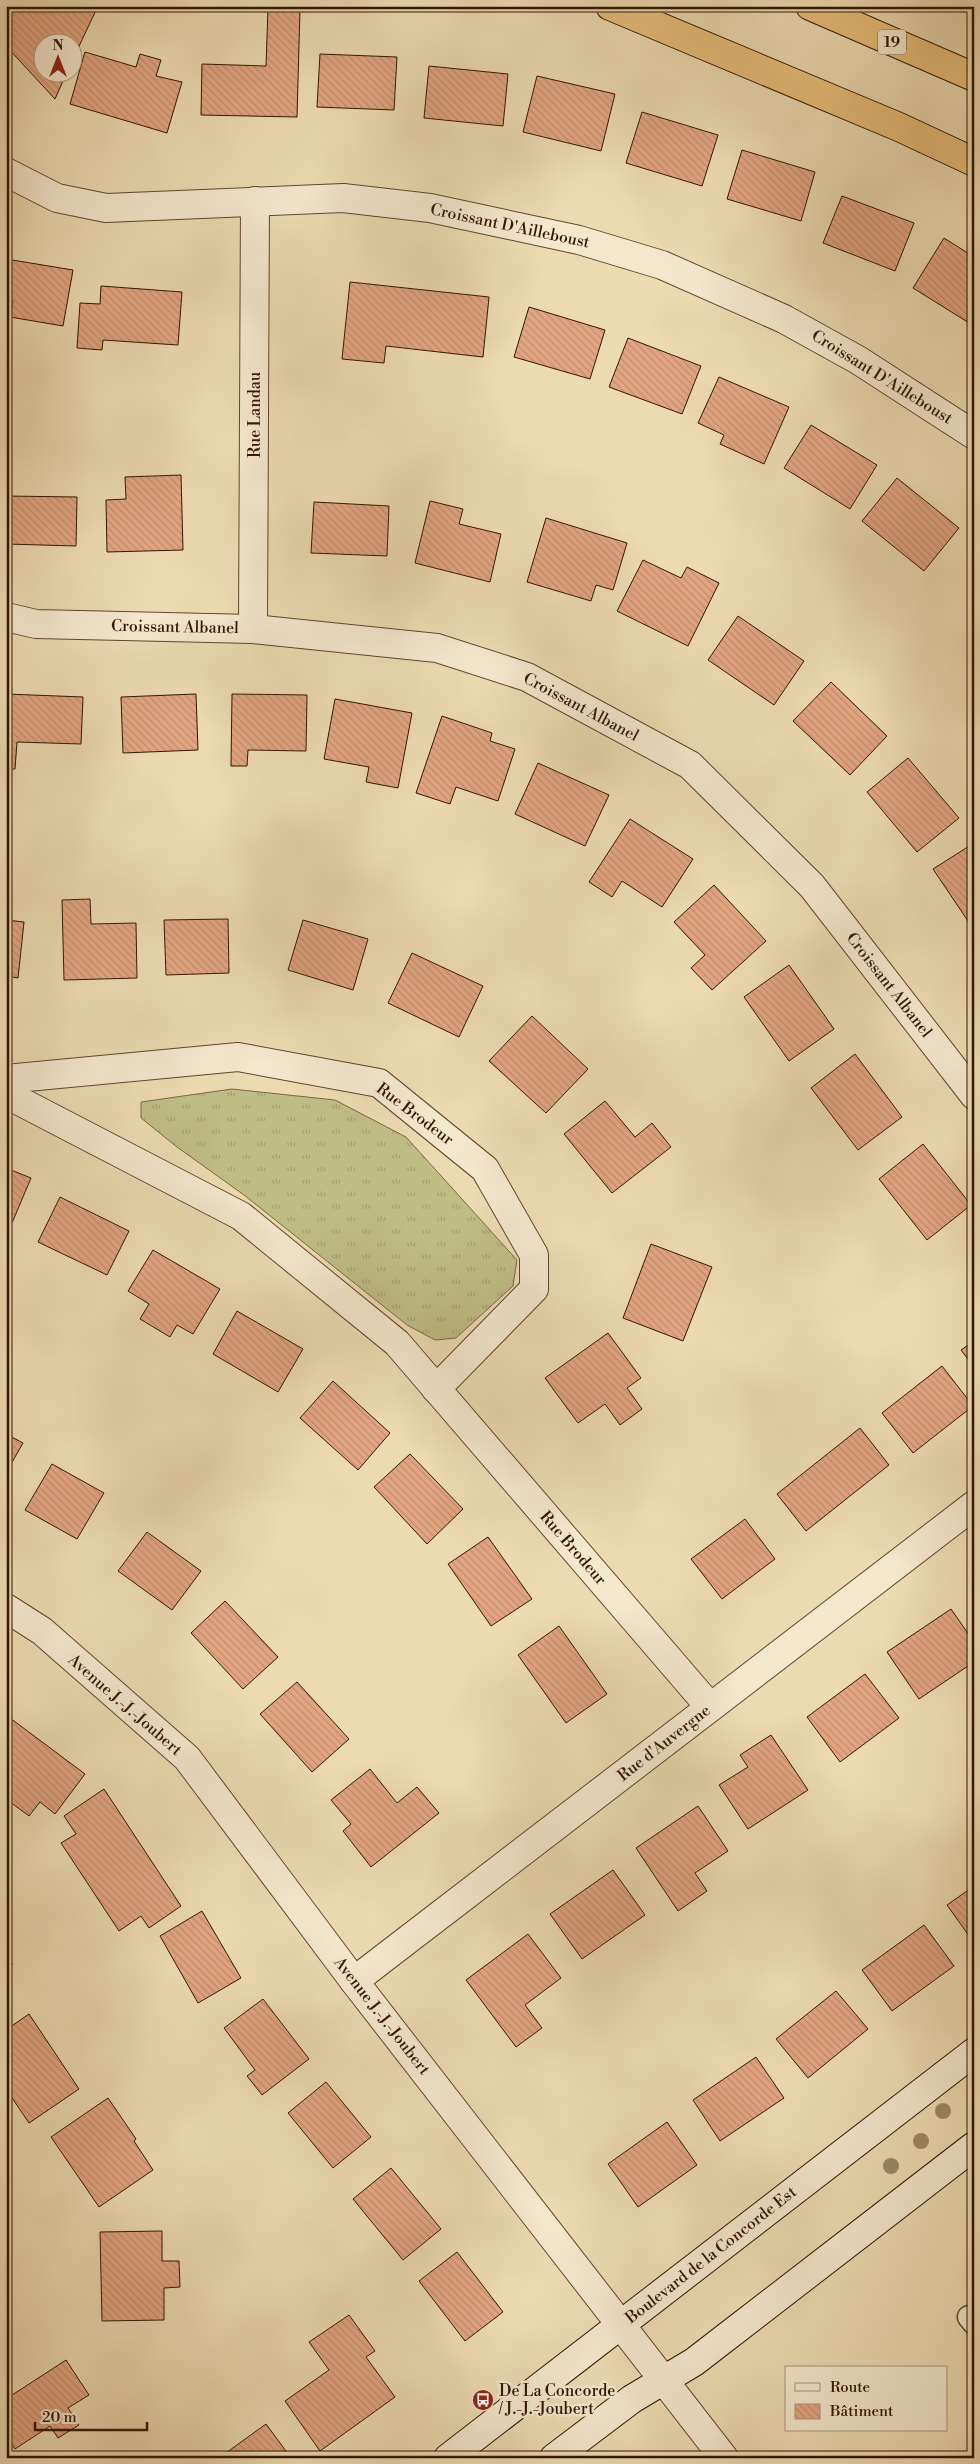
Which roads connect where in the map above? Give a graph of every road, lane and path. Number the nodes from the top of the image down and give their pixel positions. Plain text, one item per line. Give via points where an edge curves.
1 (610, 6) edge
2 (810, 6) edge
3 (974, 77) edge
4 (974, 162) edge
5 (6, 172) edge
6 (255, 201) junction
7 (974, 435) edge
8 (6, 617) edge
9 (253, 629) junction
10 (6, 1079) edge
11 (6, 1094) edge
12 (974, 1095) edge
13 (436, 1389) junction
14 (974, 1504) edge
15 (6, 1608) edge
16 (710, 1708) junction
17 (354, 1981) junction
18 (974, 2052) edge
19 (974, 2146) edge
20 (621, 2325) junction
21 (663, 2380) junction
22 (448, 2458) edge
23 (554, 2458) edge
24 (724, 2458) edge

1 - 4 highway
2 - 3 highway, 19
5 - 6 street, Croissant D'Ailleboust via 57,198 106,208
6 - 7 street, Croissant D'Ailleboust via 343,198 430,208 528,227 621,252 705,282 784,319 858,360
6 - 9 street, Rue Landau
8 - 9 street, Croissant Albanel via 36,624
9 - 12 street, Croissant Albanel via 437,648 527,677 690,765 812,886
10 - 13 street, Rue Brodeur via 238,1058 379,1083 485,1169 534,1255 534,1289
11 - 13 street, Rue Brodeur via 241,1216 397,1343
13 - 16 street, Rue Brodeur
14 - 16 street, Rue d'Auvergne
15 - 17 street, Avenue J.-J.-Joubert via 42,1631 186,1758
16 - 17 street, Rue d'Auvergne
17 - 20 street, Avenue J.-J.-Joubert
18 - 20 street, Boulevard de la Concorde Est
19 - 21 street via 694,2362
20 - 21 street, Avenue J.-J.-Joubert
20 - 22 street, Boulevard de la Concorde Est
21 - 23 street via 613,2412
21 - 24 street, Avenue J.-J.-Joubert

